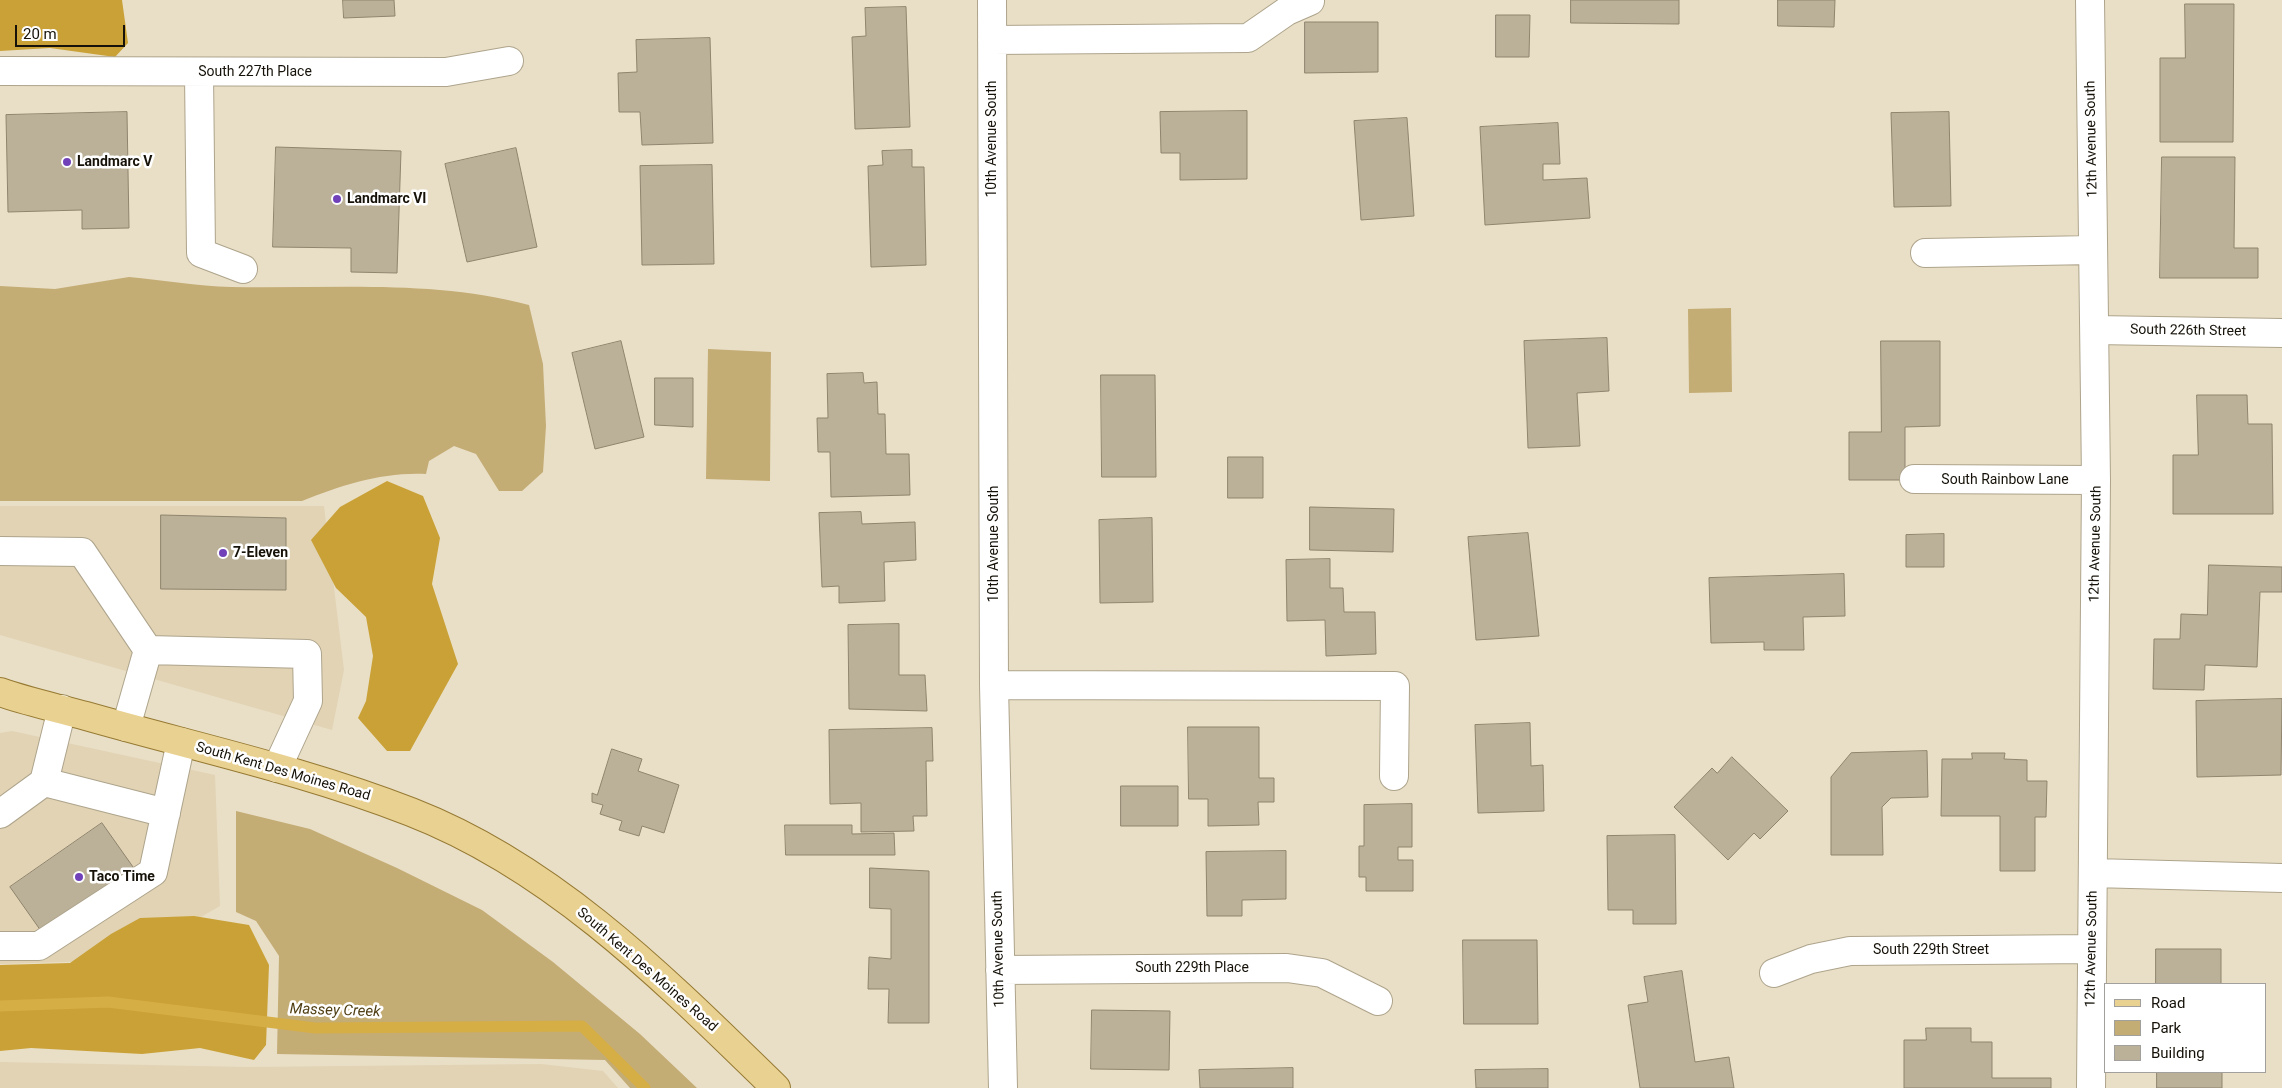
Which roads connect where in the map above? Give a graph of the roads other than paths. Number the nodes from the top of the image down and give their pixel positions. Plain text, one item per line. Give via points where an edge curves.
1 (992, 0) edge
2 (2090, 0) edge
3 (1310, 1) edge
4 (992, 40) junction
5 (509, 61) dead end
6 (0, 71) edge
7 (199, 72) junction
8 (2093, 250) junction
9 (1925, 253) dead end
10 (243, 269) dead end
11 (2095, 330) junction
12 (2282, 333) edge
13 (1914, 479) dead end
14 (2096, 480) junction
15 (0, 551) edge
16 (148, 650) junction
17 (994, 685) junction
18 (0, 692) edge
19 (62, 709) junction
20 (126, 727) junction
21 (182, 742) junction
22 (277, 768) junction
23 (1394, 776) dead end
24 (44, 782) junction
25 (166, 813) junction
26 (0, 814) edge
27 (2093, 873) junction
28 (2282, 878) edge
29 (0, 946) edge
30 (2092, 949) junction
31 (1000, 970) junction
32 (1774, 973) dead end
33 (1378, 1001) dead end
34 (776, 1088) edge
35 (1003, 1088) edge
36 (2090, 1088) edge

1 - 4 street, 10th Avenue South
2 - 8 street, 12th Avenue South
3 - 4 street via 1248,38
4 - 17 street, 10th Avenue South
5 - 7 street, South 227th Place via 446,72
6 - 7 street, South 227th Place
7 - 10 street via 200,253
8 - 9 street
8 - 11 street, 12th Avenue South
11 - 12 street, South 226th Street
11 - 14 street, 12th Avenue South
13 - 14 street, South Rainbow Lane
14 - 27 street, 12th Avenue South
15 - 16 street via 82,552
16 - 20 street
16 - 22 street via 307,654 308,701
17 - 23 street via 1395,686
17 - 31 street, 10th Avenue South
18 - 19 main road, South Kent Des Moines Road
19 - 20 main road, South Kent Des Moines Road
19 - 24 street
20 - 21 main road, South Kent Des Moines Road
21 - 22 main road, South Kent Des Moines Road
21 - 25 street
22 - 34 main road, South Kent Des Moines Road via 334,784 414,813 493,851 594,921 647,966
24 - 25 street
24 - 26 street
25 - 29 street via 153,872 39,946
27 - 28 street
27 - 30 street, 12th Avenue South
30 - 32 street, South 229th Street via 1850,951 1810,959
30 - 36 street, 12th Avenue South
31 - 33 street, South 229th Place via 1287,968 1322,973
31 - 35 street, 10th Avenue South

